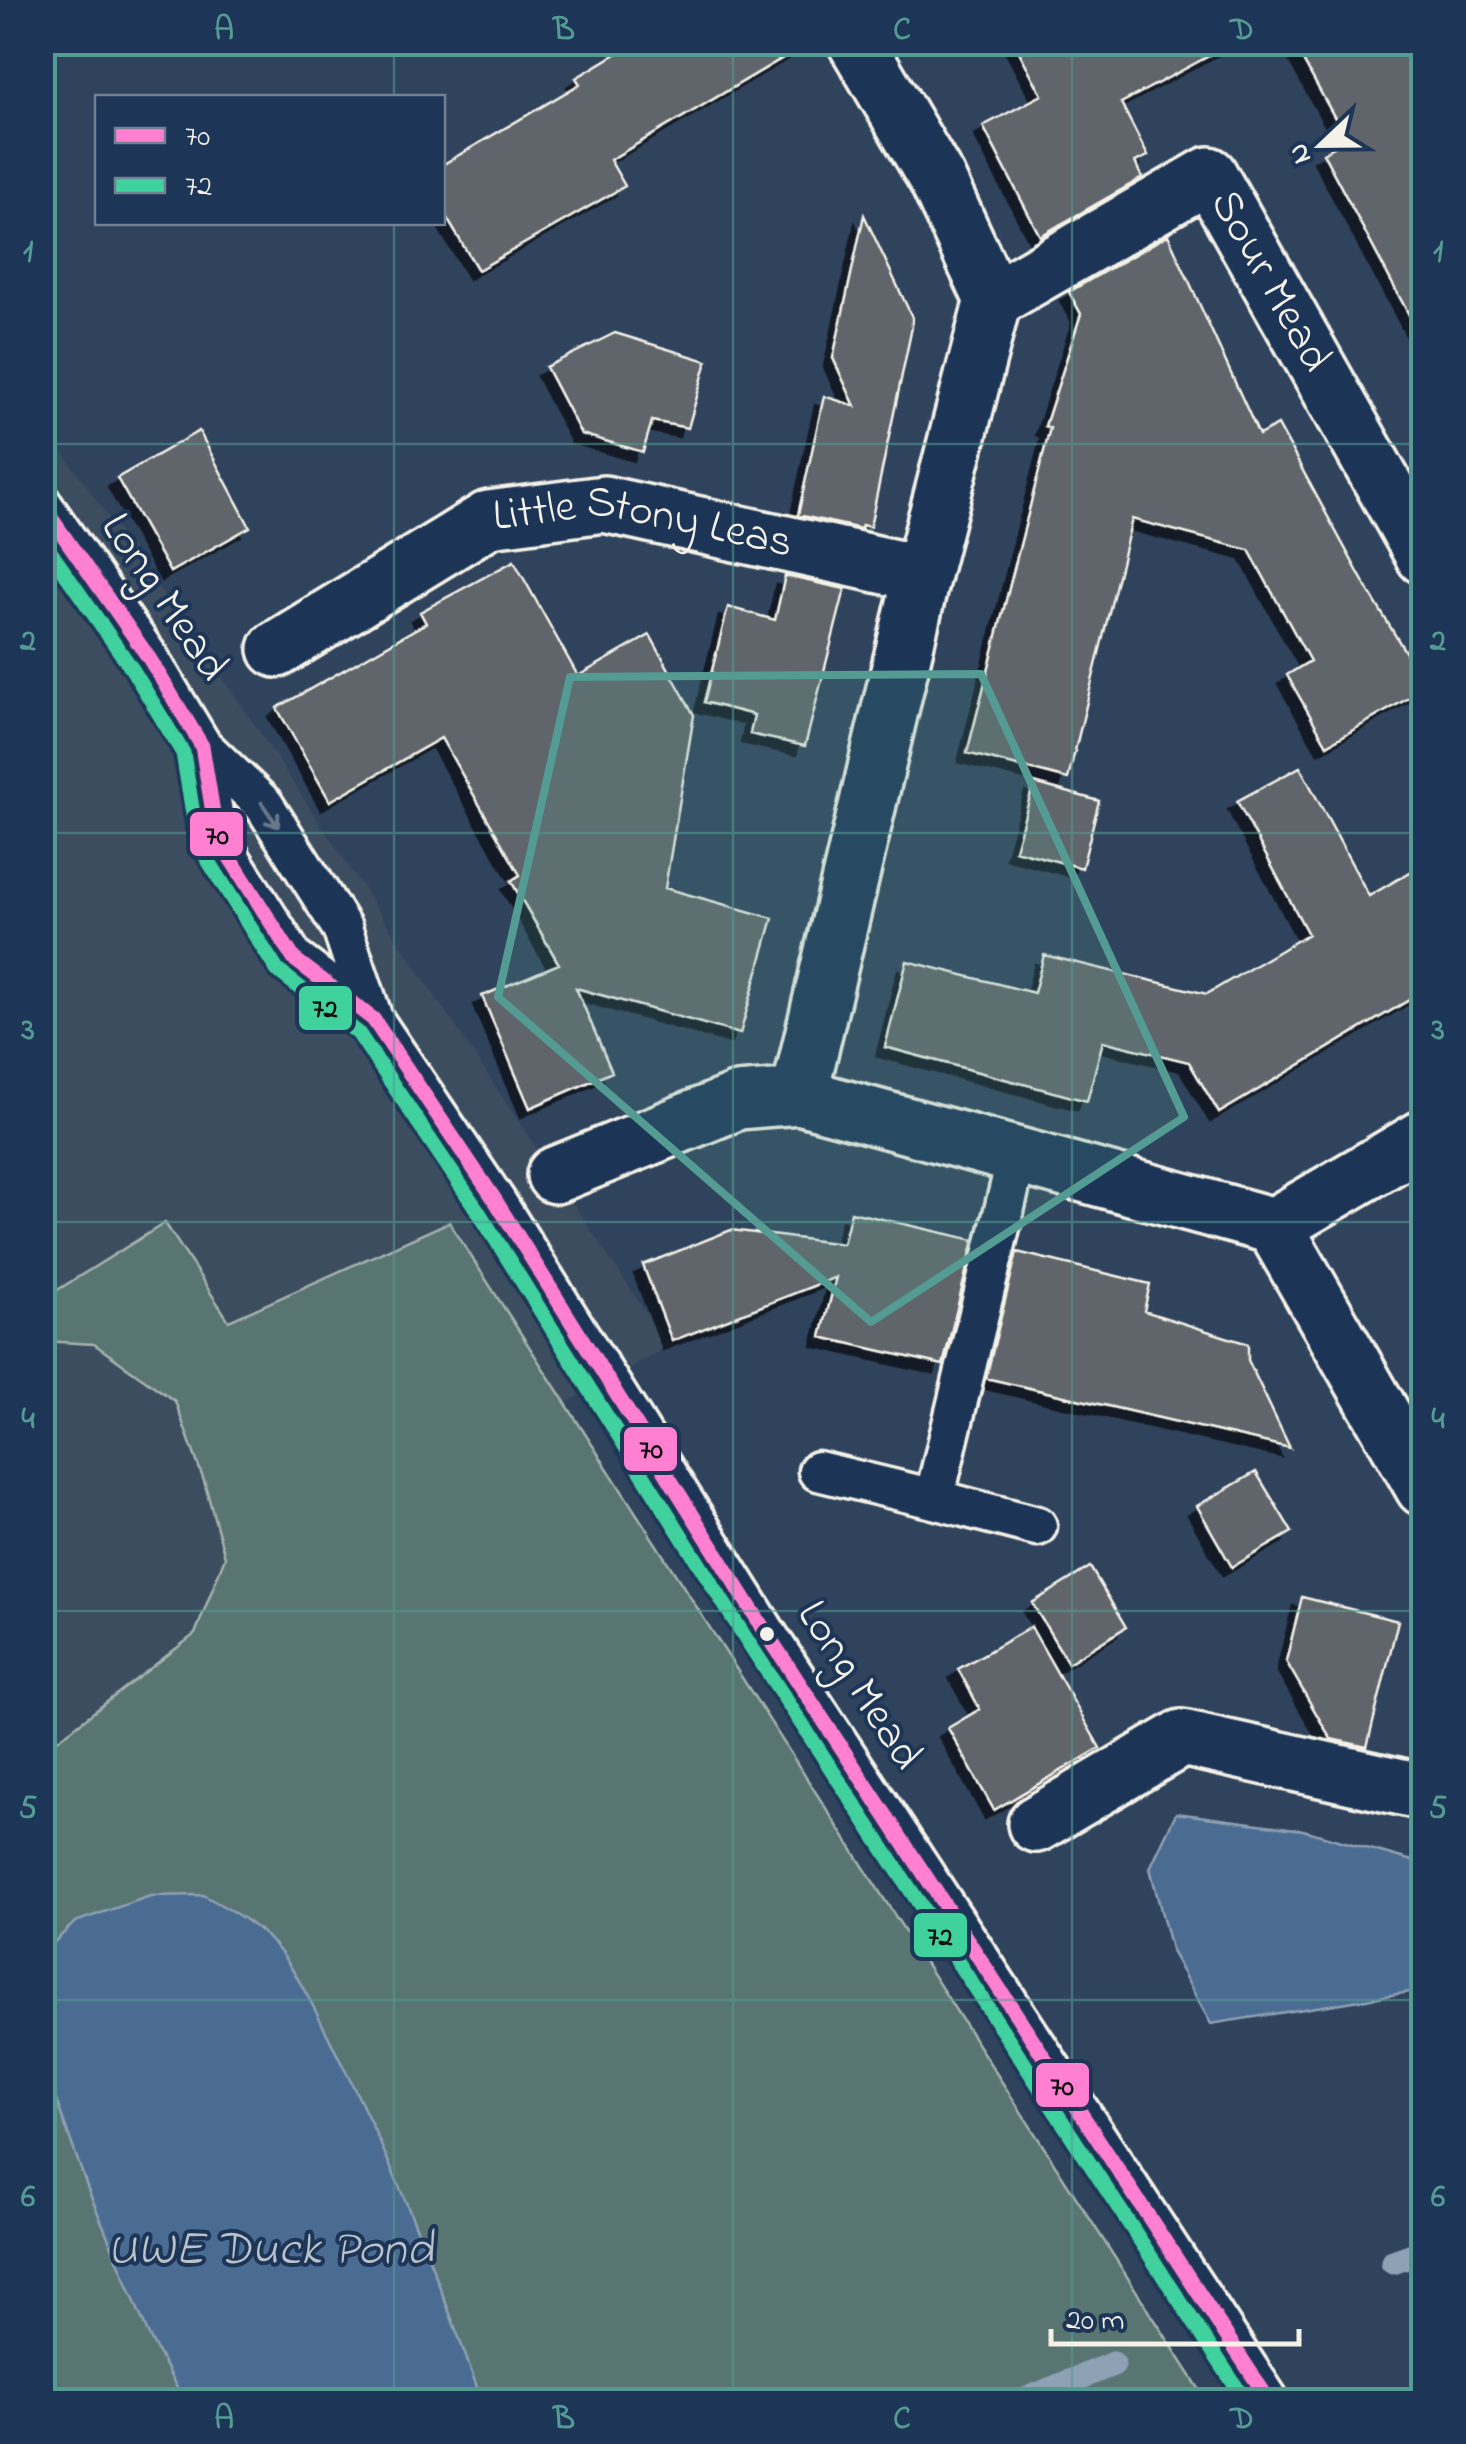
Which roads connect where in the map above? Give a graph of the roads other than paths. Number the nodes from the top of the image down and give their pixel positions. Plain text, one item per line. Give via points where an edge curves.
1 (856, 42) edge
2 (993, 300) junction
3 (42, 504) edge
4 (1424, 556) edge
5 (922, 574) junction
6 (277, 649) dead end
7 (202, 746) junction
8 (373, 1018) junction
9 (799, 1096) junction
10 (1424, 1138) edge
11 (1018, 1153) junction
12 (554, 1175) dead end
13 (1274, 1226) junction
14 (818, 1471) dead end
15 (1424, 1488) edge
16 (934, 1498) junction
17 (1037, 1526) dead end
18 (1424, 1792) edge
19 (1036, 1824) dead end
20 (1270, 2402) edge

1 - 2 street via 936,179
2 - 4 street, Sour Mead via 1208,175
2 - 5 street
3 - 7 lane, Long Mead
5 - 6 street, Little Stony Leas via 604,504 489,519
5 - 9 street
7 -> 8 lane, Long Mead via 264,805 342,928
7 - 8 lane, Long Mead via 216,837 294,959
8 - 20 lane, Long Mead
9 - 11 street
9 - 12 street via 738,1101
10 - 13 street
11 - 13 street
11 - 16 lane
13 - 15 street
14 - 16 lane
16 - 17 lane
18 - 19 street via 1182,1738

